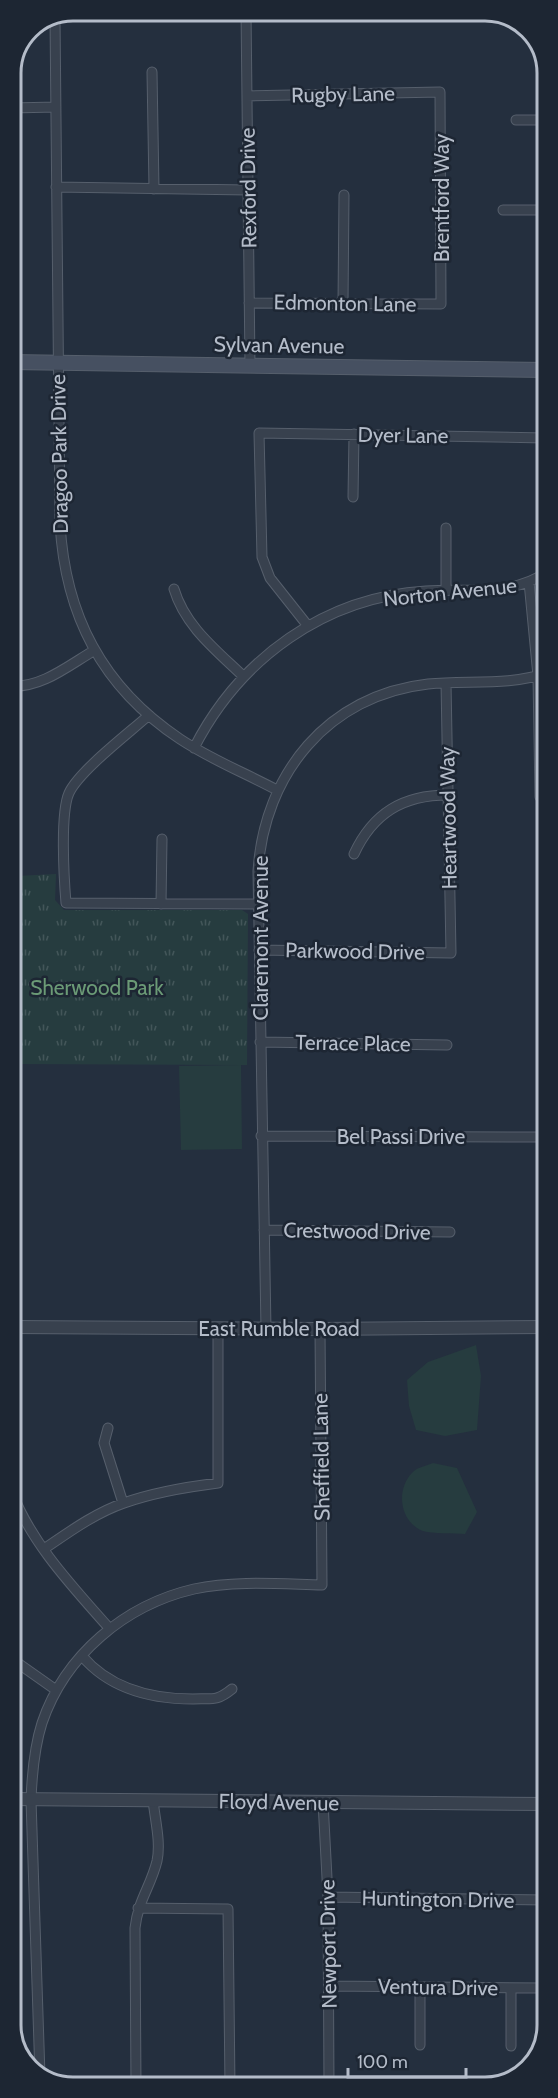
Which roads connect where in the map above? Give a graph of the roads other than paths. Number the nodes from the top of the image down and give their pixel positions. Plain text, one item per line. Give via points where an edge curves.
1 (246, 21) edge
2 (55, 24) edge
3 (152, 72) dead end
4 (440, 92) joint
5 (247, 96) junction
6 (56, 107) junction
7 (21, 108) edge
8 (516, 120) dead end
9 (537, 120) edge
10 (56, 187) junction
11 (154, 189) junction
12 (248, 190) junction
13 (344, 195) dead end
14 (503, 210) dead end
15 (537, 210) edge
16 (249, 303) junction
17 (343, 303) junction
18 (441, 304) joint
19 (21, 362) edge
20 (58, 364) junction
21 (250, 366) junction
22 (537, 370) edge
23 (354, 435) junction
24 (537, 438) edge
25 (353, 497) dead end
26 (446, 528) dead end
27 (537, 578) edge
28 (529, 582) junction
29 (174, 590) dead end
30 (446, 590) junction
31 (308, 626) junction
32 (537, 639) edge
33 (95, 650) junction
34 (243, 676) junction
35 (537, 676) edge
36 (446, 683) junction
37 (21, 686) edge
38 (148, 715) junction
39 (194, 748) junction
40 (277, 790) junction
41 (448, 795) junction
42 (162, 839) dead end
43 (354, 854) dead end
44 (161, 904) junction
45 (258, 904) junction
46 (259, 950) junction
47 (450, 953) joint
48 (260, 1042) junction
49 (447, 1045) dead end
50 (261, 1136) junction
51 (537, 1137) edge
52 (264, 1230) junction
53 (450, 1232) dead end
54 (21, 1327) edge
55 (537, 1327) edge
56 (218, 1328) junction
57 (266, 1329) junction
58 (320, 1329) junction
59 (108, 1428) dead end
60 (123, 1503) junction
61 (21, 1514) edge
62 (44, 1549) junction
63 (109, 1628) junction
64 (82, 1656) junction
65 (21, 1665) edge
66 (232, 1689) dead end
67 (56, 1690) junction
68 (21, 1799) edge
69 (31, 1800) junction
70 (153, 1800) junction
71 (323, 1802) junction
72 (537, 1804) edge
73 (328, 1898) junction
74 (537, 1900) edge
75 (138, 1908) junction
76 (329, 1986) junction
77 (420, 1987) junction
78 (511, 1988) junction
79 (537, 1988) edge
80 (420, 2045) dead end
81 (510, 2046) dead end
82 (40, 2064) edge
83 (136, 2077) edge
84 (230, 2077) edge
85 (329, 2077) edge

1 - 5 street, Rexford Drive
2 - 6 street, Dragoo Park Drive
3 - 11 street
4 - 5 street, Rugby Lane
4 - 18 street, Brentford Way
5 - 12 street, Rexford Drive
6 - 7 street
6 - 10 street, Dragoo Park Drive
8 - 9 street
10 - 11 street
10 - 20 street, Dragoo Park Drive
11 - 12 street
12 - 16 street, Rexford Drive
13 - 17 street
14 - 15 street
16 - 17 street, Edmonton Lane
16 - 21 street, Rexford Drive
17 - 18 street, Edmonton Lane
19 - 20 main road, Sylvan Avenue
20 - 21 main road, Sylvan Avenue
20 - 33 street, Dragoo Park Drive via 61,549 73,603
21 - 22 main road, Sylvan Avenue
23 - 24 street, Dyer Lane
23 - 25 street
23 - 31 street, Dyer Lane via 259,433 262,558 270,578
26 - 30 street
27 - 28 street, Norton Avenue
28 - 30 street, Norton Avenue via 499,590
28 - 32 street
29 - 34 street via 196,631
30 - 31 street, Norton Avenue via 376,599
31 - 34 street, Norton Avenue
33 - 37 street via 42,681
33 - 38 street, Dragoo Park Drive via 117,682
34 - 39 street, Norton Avenue via 214,712
35 - 36 street, Claremont Avenue via 503,682
36 - 40 street, Claremont Avenue via 408,687 355,707 309,744
36 - 41 street, Heartwood Way
38 - 39 street, Dragoo Park Drive
38 - 44 street via 78,780 68,795 64,812 66,903
39 - 40 street, Dragoo Park Drive
40 - 45 street, Claremont Avenue via 259,851
41 - 43 street via 418,797 395,807 369,829
41 - 47 street, Heartwood Way
42 - 44 street
44 - 45 street
45 - 46 street, Claremont Avenue
46 - 47 street, Parkwood Drive
46 - 48 street, Claremont Avenue
48 - 49 street, Terrace Place
48 - 50 street, Claremont Avenue
50 - 51 street, Bel Passi Drive
50 - 52 street, Claremont Avenue
52 - 53 street, Crestwood Drive
52 - 57 street, Claremont Avenue
54 - 56 street, East Rumble Road
55 - 58 street, East Rumble Road
56 - 57 street, East Rumble Road
56 - 60 street via 218,1483
57 - 58 street, East Rumble Road
58 - 63 street, Sheffield Lane via 322,1585 196,1589 152,1603
59 - 60 street via 104,1443
60 - 62 street
61 - 62 street
62 - 63 street
63 - 64 street
64 - 66 street via 128,1689 154,1697 221,1698
64 - 67 street
65 - 67 street
67 - 69 street via 37,1744
68 - 69 street, Floyd Avenue
69 - 70 street, Floyd Avenue
69 - 82 street
70 - 71 street, Floyd Avenue
70 - 75 street via 159,1848
71 - 72 street, Floyd Avenue
71 - 73 street, Newport Drive
73 - 74 street, Huntington Drive
73 - 76 street, Newport Drive
75 - 83 street
75 - 84 street via 228,1910
76 - 77 street, Ventura Drive
76 - 85 street, Newport Drive
77 - 78 street, Ventura Drive
77 - 80 street
78 - 79 street, Ventura Drive
78 - 81 street

